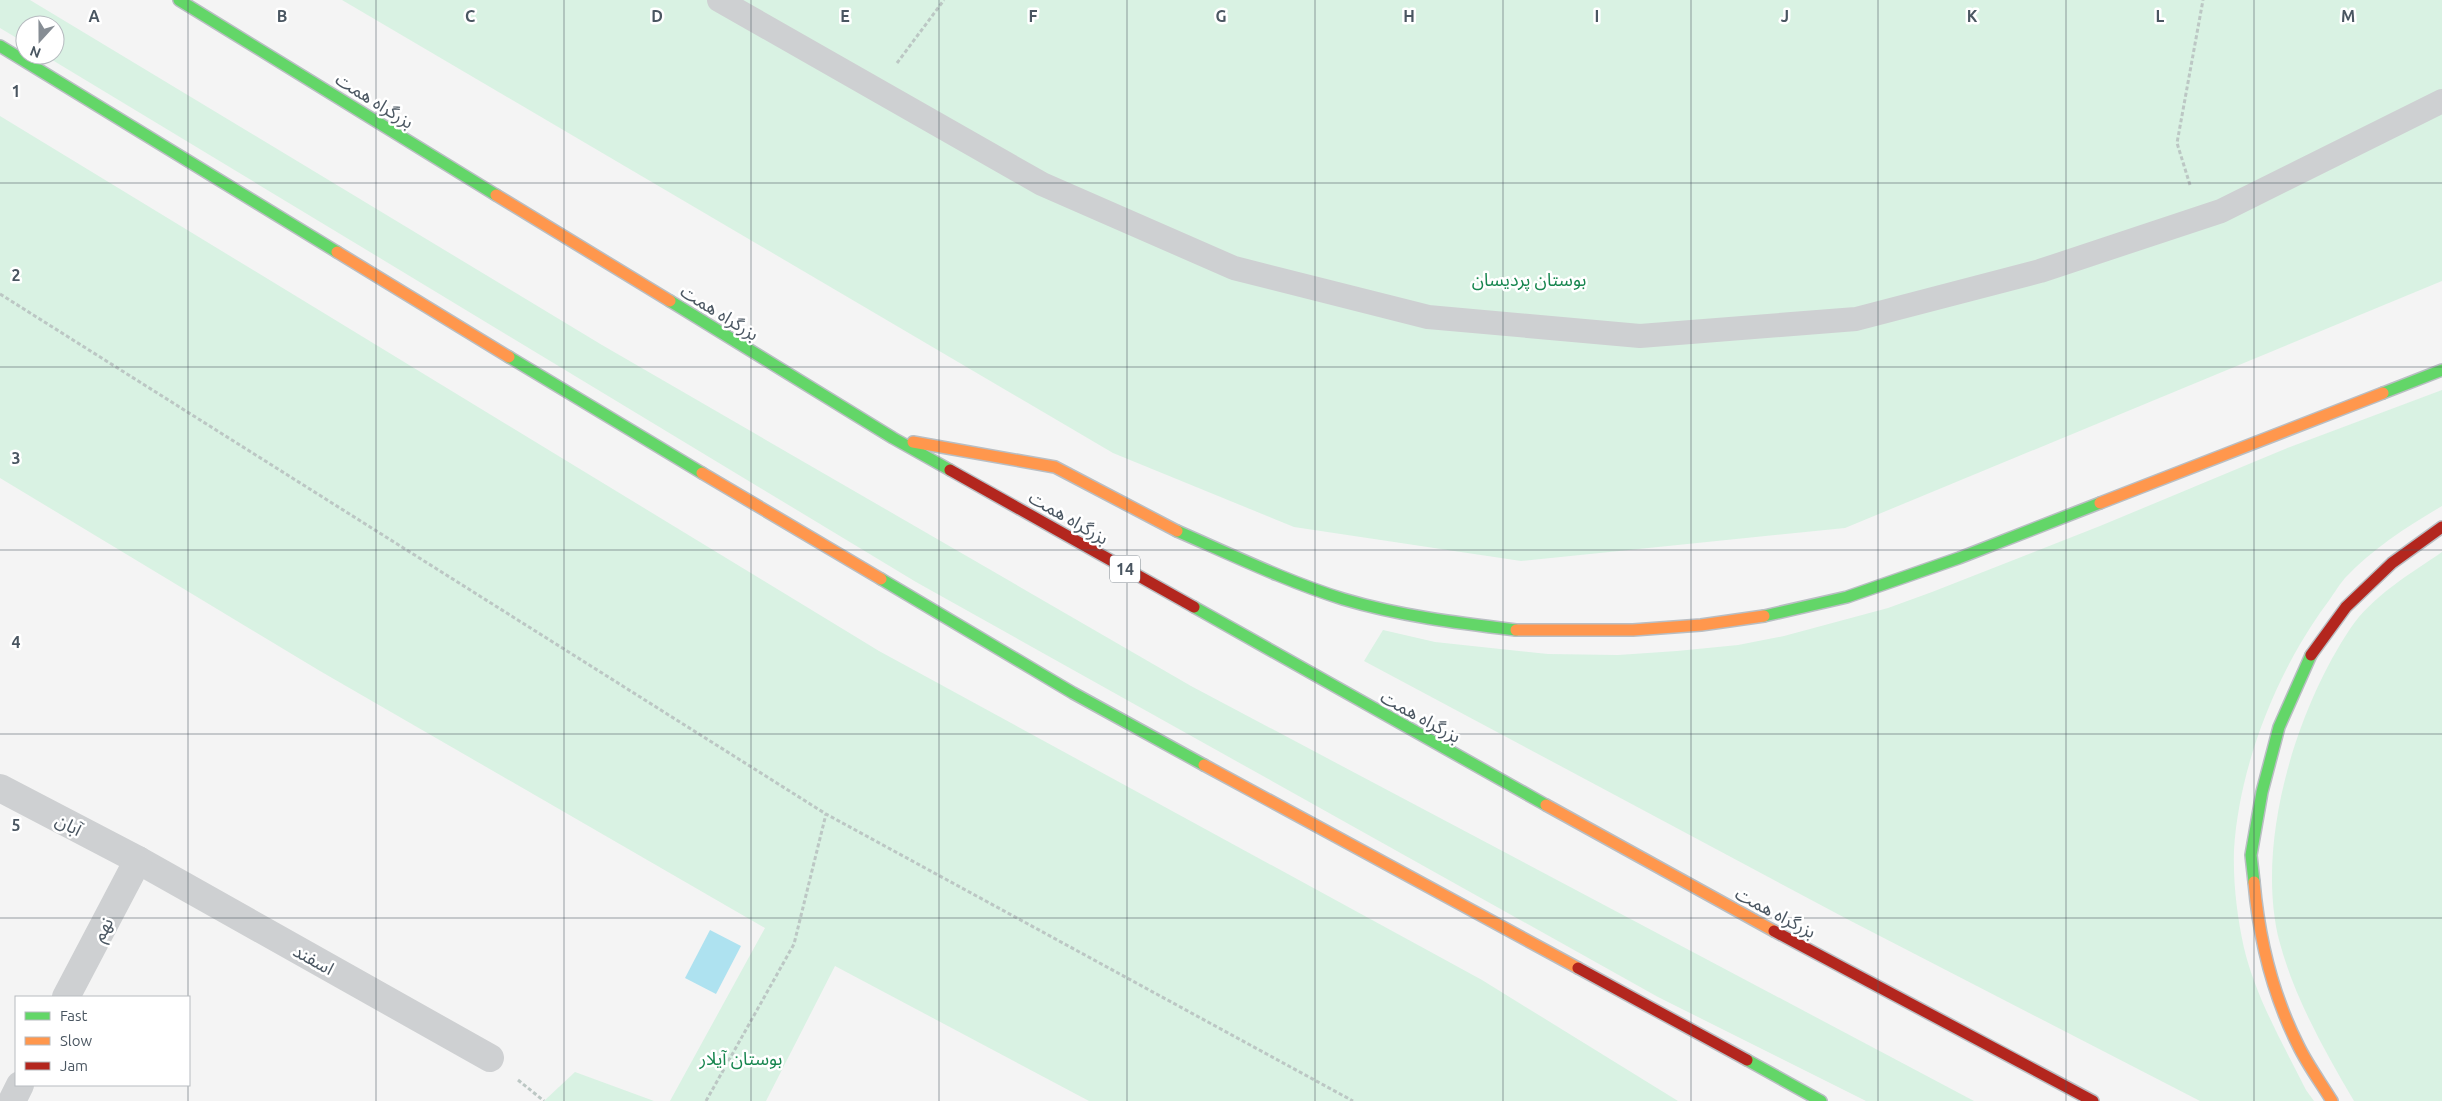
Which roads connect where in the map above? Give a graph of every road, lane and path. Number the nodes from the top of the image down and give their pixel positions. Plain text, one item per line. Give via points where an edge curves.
1 (179, 0) edge
2 (719, 0) edge
3 (944, 0) edge
4 (2203, 0) edge
5 (0, 46) edge
6 (878, 90) junction
7 (2442, 101) edge
8 (2200, 218) junction
9 (0, 294) edge
10 (2442, 370) edge
11 (893, 438) junction
12 (2442, 527) edge
13 (0, 788) edge
14 (826, 814) junction
15 (138, 860) junction
16 (67, 996) edge
17 (490, 1058) dead end
18 (1766, 1071) junction
19 (20, 1086) edge
20 (1786, 1094) dead end
21 (12, 1101) edge
22 (706, 1101) edge
23 (1353, 1101) edge
24 (1820, 1101) edge
25 (2093, 1101) edge
26 (2332, 1101) edge

1 - 11 highway, بزرگراه همت / 14
2 - 6 lane
3 - 6 path
4 - 8 path via 2177,143
5 - 18 highway via 571,395 1073,693
6 - 8 lane via 1042,184 1234,268 1428,317 1640,336 1856,319 2040,271
7 - 8 lane via 2221,211
9 - 14 path
10 - 11 highway via 1959,558 1847,597 1764,616 1633,630 1525,631 1438,622 1343,599 1191,537 1055,467
11 - 25 highway, بزرگراه همت / 14 via 1668,874
12 - 26 highway via 2392,563 2346,607 2307,662 2279,727 2261,801 2251,855 2257,918 2272,984 2298,1046
13 - 15 street, آبان
14 - 22 path via 794,944
14 - 23 path
15 - 16 street, نهم
15 - 17 street, اسفند
18 - 20 highway
18 - 24 highway
19 - 21 street

